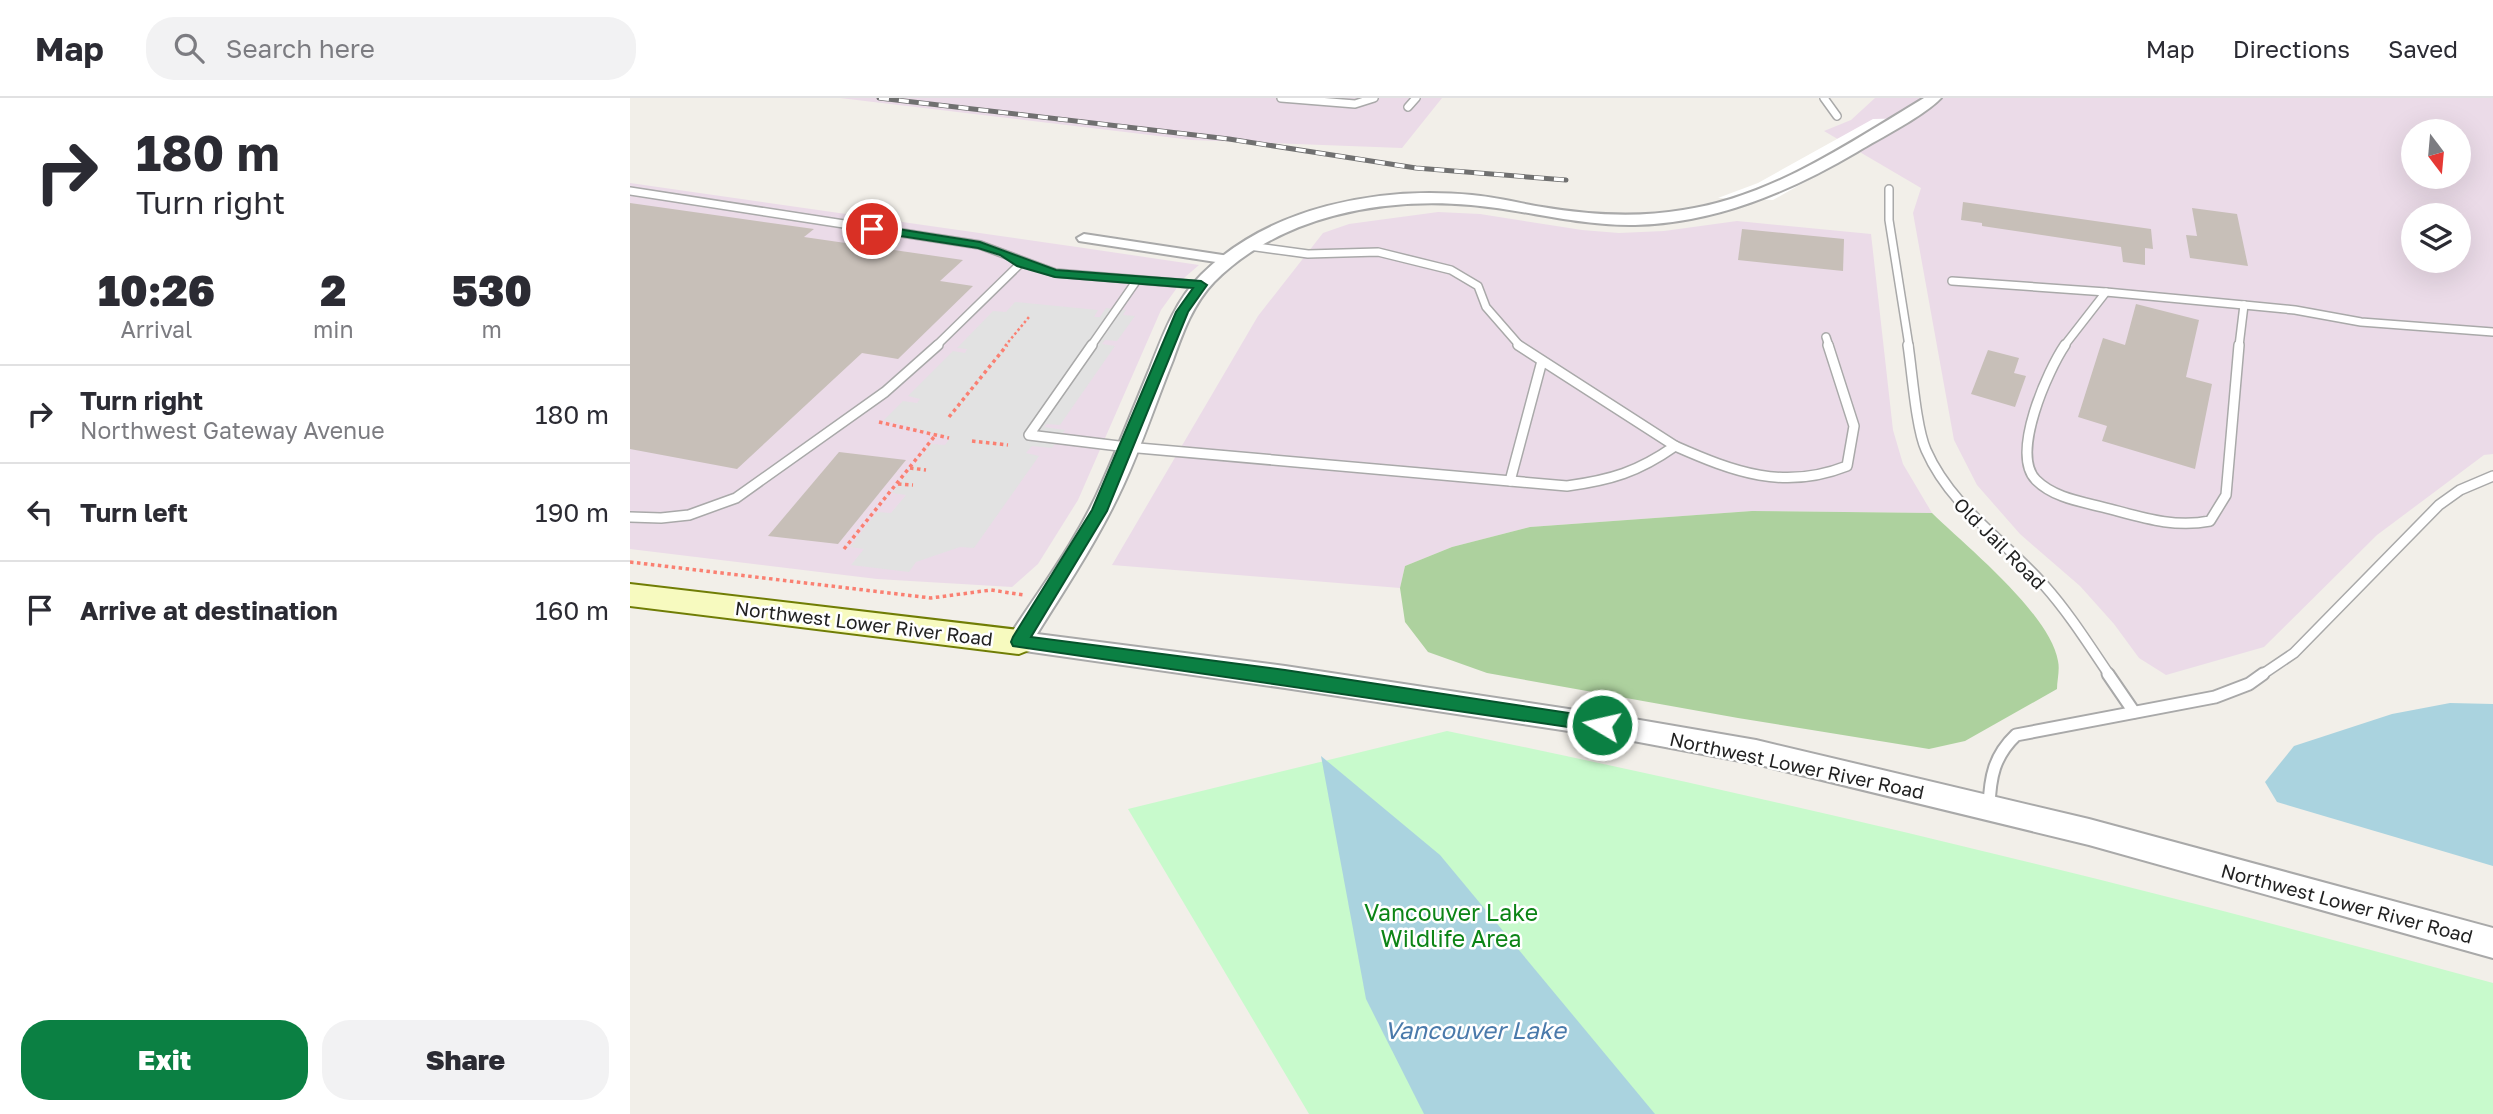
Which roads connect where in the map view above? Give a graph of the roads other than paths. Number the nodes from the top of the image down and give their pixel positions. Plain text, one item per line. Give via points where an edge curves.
1 (1281, 98) edge
2 (1374, 98) edge
3 (1416, 98) edge
4 (1824, 98) edge
5 (1934, 98) edge
6 (1408, 107) dead end
7 (1837, 116) dead end
8 (1889, 188) dead end
9 (630, 191) edge
10 (1084, 238) dead end
11 (1249, 246) junction
12 (1230, 260) junction
13 (1021, 263) junction
14 (1137, 280) junction
15 (1952, 281) dead end
16 (1201, 285) junction
17 (2106, 292) junction
18 (2244, 304) junction
19 (2493, 332) edge
20 (1826, 337) dead end
21 (1542, 360) junction
22 (1675, 446) junction
23 (1127, 447) junction
24 (2493, 475) edge
25 (1510, 481) junction
26 (630, 517) edge
27 (630, 595) edge
28 (1019, 642) junction
29 (2134, 712) junction
30 (1989, 807) junction
31 (2493, 943) edge

1 - 2 lane via 1355,104
3 - 6 lane
4 - 7 lane
5 - 11 street via 1783,185 1752,199 1685,216 1570,216 1469,200 1394,201 1313,217
8 - 29 lane, Old Jail Road via 1889,220 1924,446 1952,495 2043,584
9 - 13 lane via 980,245
10 - 12 street
11 - 12 street
11 - 21 lane via 1308,254 1378,251 1451,270 1478,286 1486,307 1515,343
12 - 16 street
13 - 14 lane via 1055,274
13 - 26 lane via 892,386 751,492 716,509 684,517
14 - 16 lane
14 - 23 lane via 1029,435
15 - 17 lane
16 - 23 street via 1182,312
17 - 18 lane
17 - 18 lane via 2059,354 2035,416 2026,450 2028,470 2051,491 2178,525 2210,521 2226,495
18 - 19 lane via 2361,323
20 - 22 lane via 1854,426 1847,466 1814,477 1770,478 1725,469
21 - 22 lane
21 - 25 lane
22 - 25 lane via 1643,469 1617,480 1567,486
23 - 25 lane
23 - 28 street via 1099,511
24 - 29 lane via 2460,490 2421,520 2277,666 2249,684 2215,696
27 - 28 main road, Northwest Lower River Road
28 - 30 street, Northwest Lower River Road via 1628,729 1756,752
29 - 30 lane via 2016,735 2001,748 1991,771
30 - 31 street, Northwest Lower River Road

